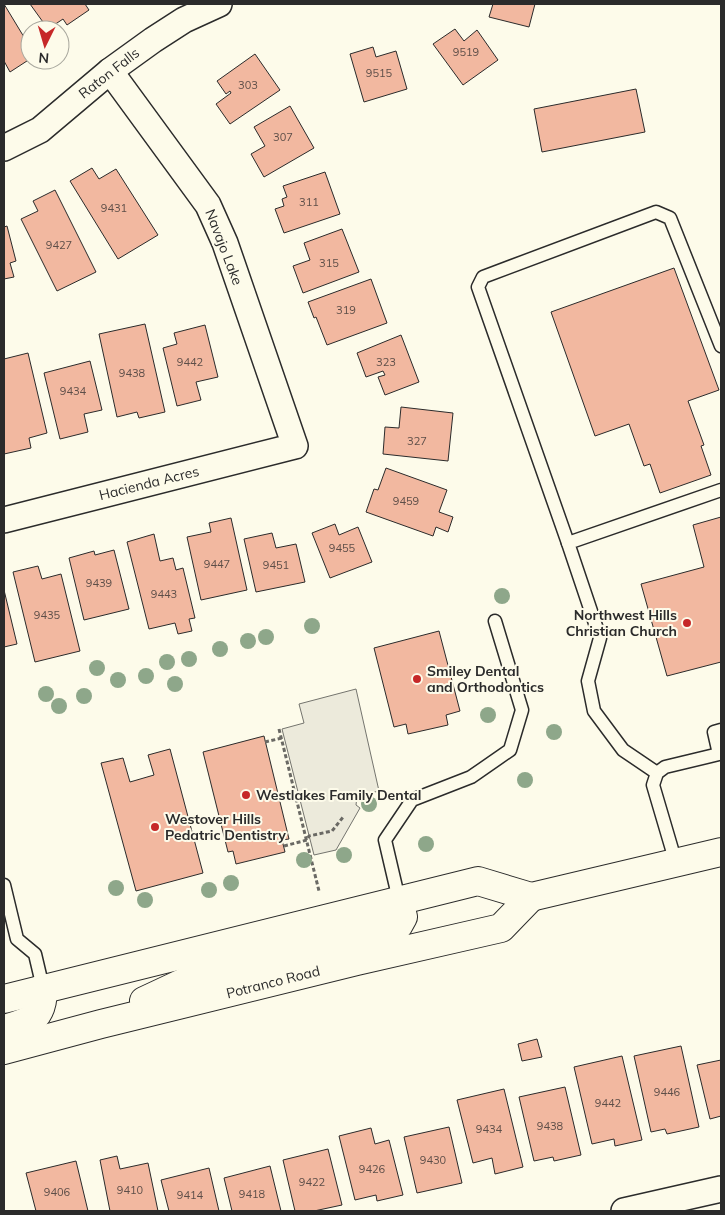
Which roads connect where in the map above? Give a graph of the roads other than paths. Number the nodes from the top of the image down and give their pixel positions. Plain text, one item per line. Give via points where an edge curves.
1 (219, 4) edge
2 (110, 71) junction
3 (4, 148) edge
4 (721, 346) edge
5 (295, 446) joint
6 (721, 490) edge
7 (4, 520) edge
8 (568, 543) junction
9 (495, 621) dead end
10 (721, 730) edge
11 (657, 773) junction
12 (721, 852) edge
13 (676, 863) junction
14 (4, 885) edge
15 (531, 897) junction
16 (399, 900) junction
17 (43, 988) junction
18 (4, 999) edge
19 (101, 1024) junction
20 (4, 1029) edge
21 (4, 1050) edge
22 (721, 1188) edge
23 (624, 1211) edge

1 - 2 street, Raton Falls via 184,20
2 - 3 street, Raton Falls via 40,130
2 - 5 street, Navajo Lake via 208,205 225,244
4 - 8 lane via 670,218 656,212 483,277 478,287
5 - 7 street, Hacienda Acres
6 - 8 lane
8 - 11 lane via 600,638 588,681 594,711 623,750
9 - 16 lane via 522,710 510,750 471,777 412,800 385,840
10 - 11 lane via 714,732 718,754 665,767
11 - 13 lane via 653,785
12 - 13 main road
13 - 15 main road
14 - 17 lane via 17,939 35,954
15 - 16 main road via 478,881
15 - 19 main road, Potranco Road via 501,928
16 - 17 main road
16 - 19 main road via 403,917 398,926 389,930 191,979
17 - 18 main road
17 - 20 main road via 43,1003 37,1016
19 - 21 main road, Potranco Road
22 - 23 street

